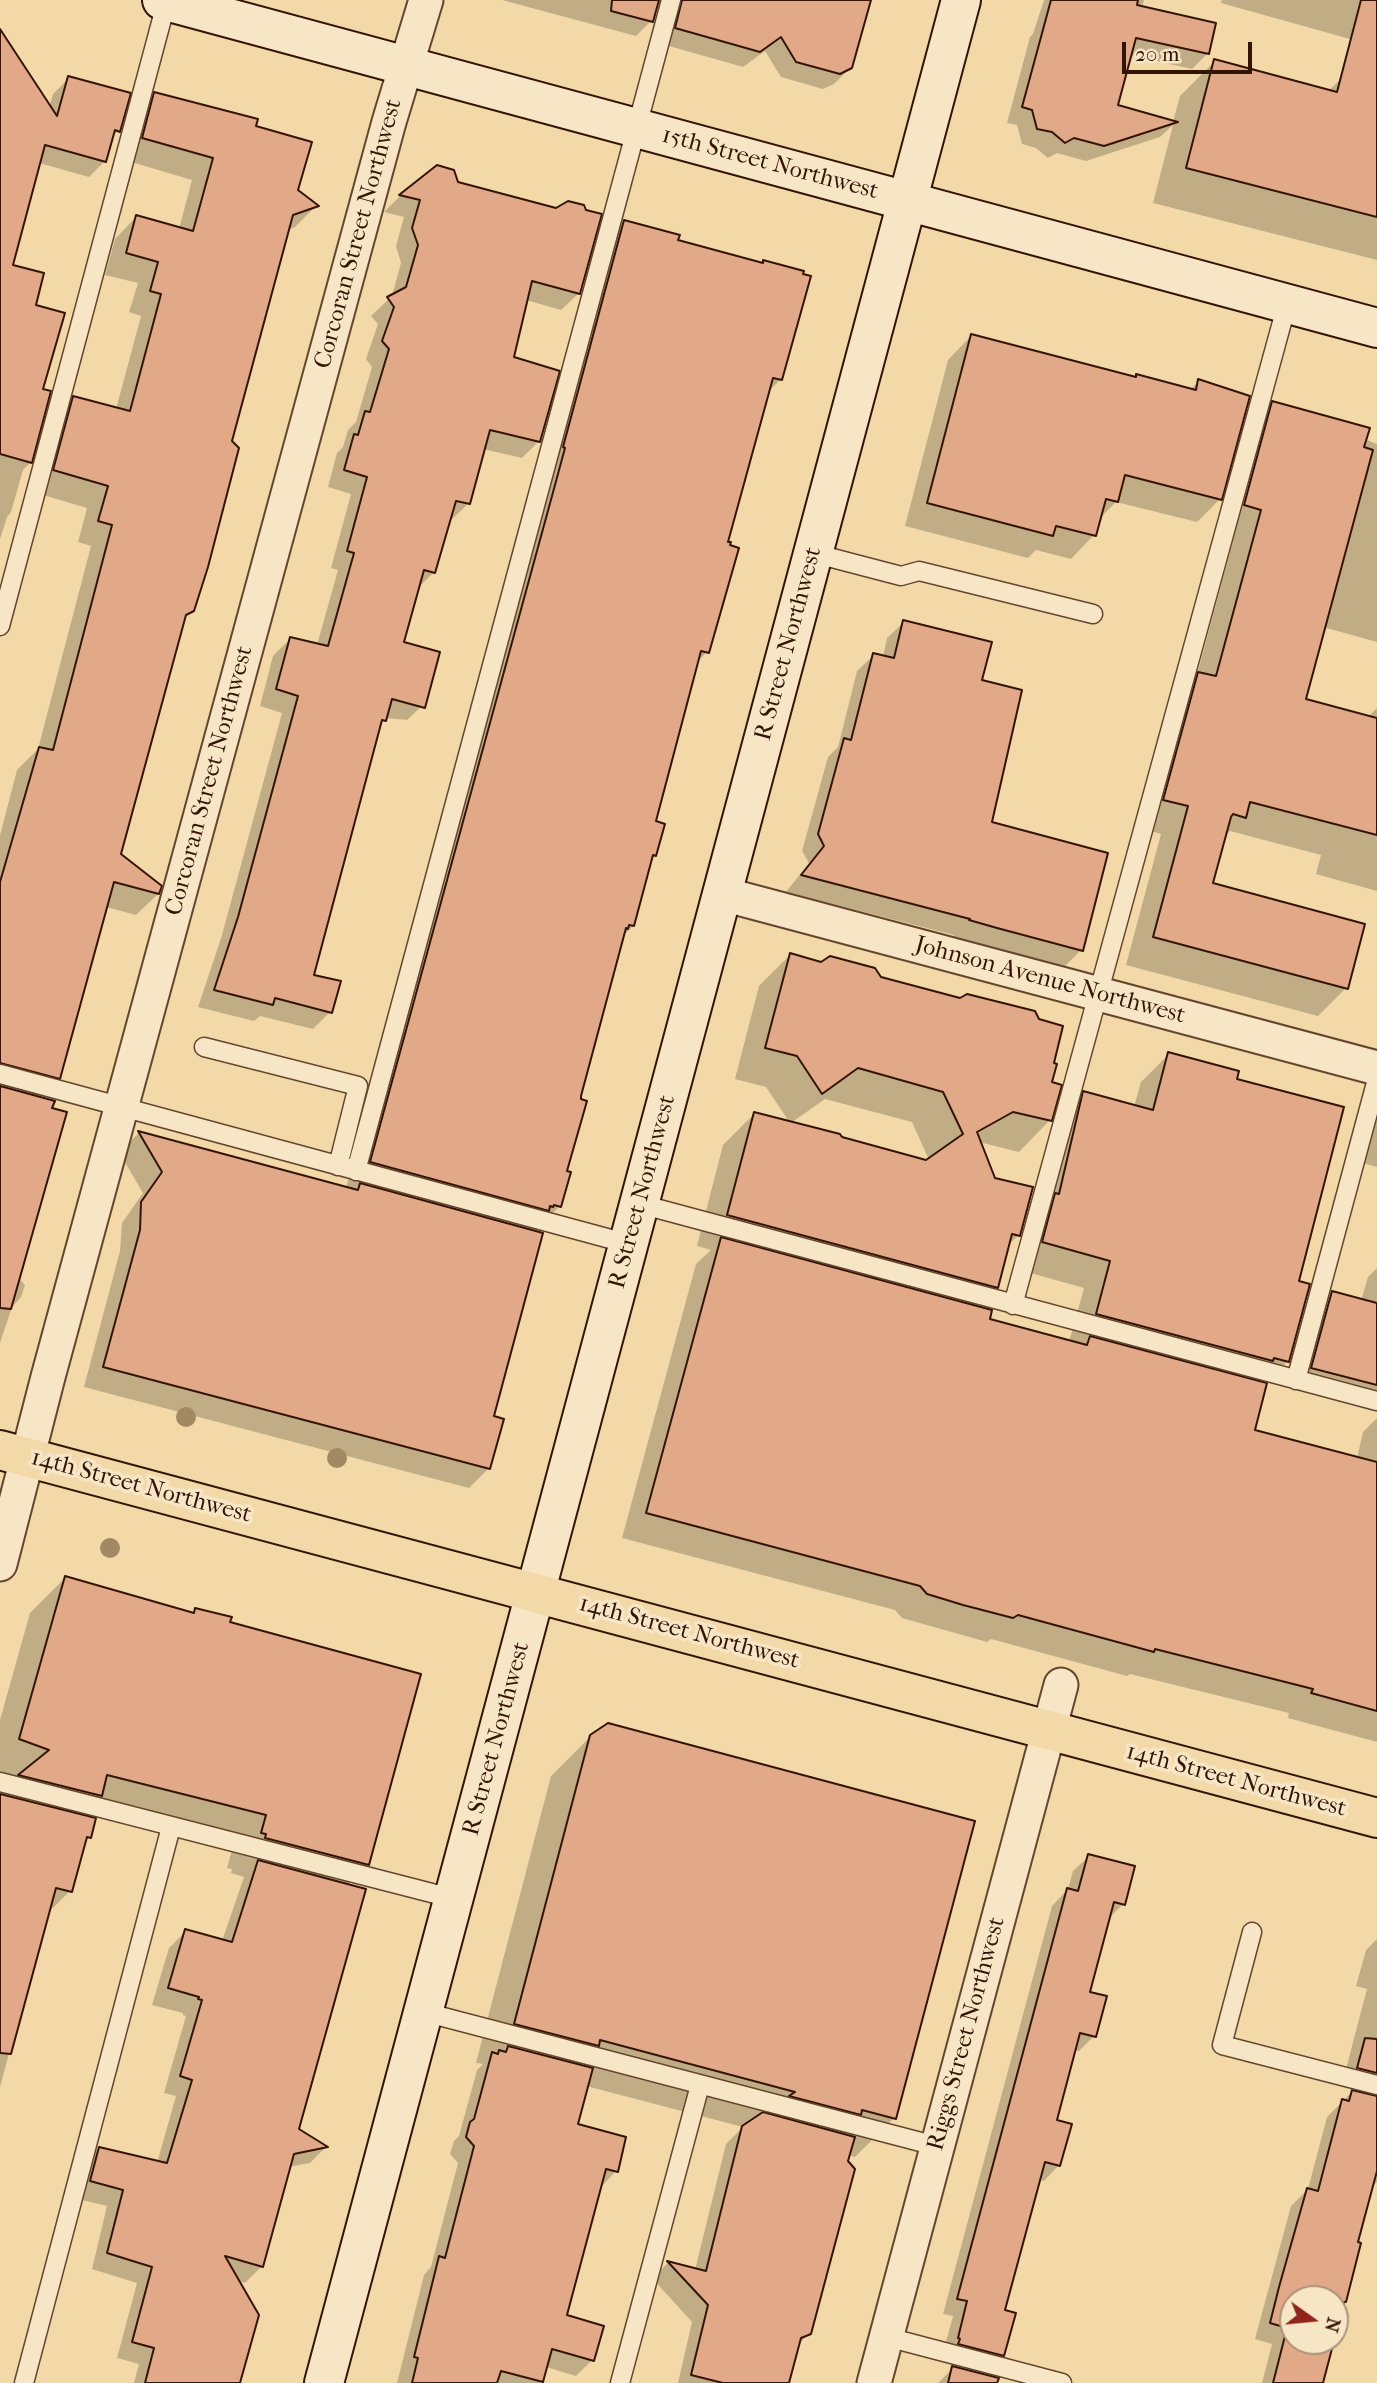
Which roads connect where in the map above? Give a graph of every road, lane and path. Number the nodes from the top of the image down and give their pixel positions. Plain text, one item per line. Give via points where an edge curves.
1 (165, 0) edge
2 (426, 0) edge
3 (671, 0) edge
4 (961, 0) edge
5 (407, 66) junction
6 (637, 128) junction
7 (907, 202) junction
8 (1287, 304) junction
9 (1377, 328) edge
10 (813, 553) junction
11 (1093, 614) dead end
12 (0, 626) edge
13 (723, 894) junction
14 (1099, 994) junction
15 (204, 1047) dead end
16 (1377, 1068) edge
17 (0, 1074) edge
18 (1377, 1079) edge
19 (121, 1108) junction
20 (338, 1166) junction
21 (356, 1171) junction
22 (640, 1204) junction
23 (629, 1244) junction
24 (1013, 1305) junction
25 (1296, 1380) junction
26 (1377, 1401) edge
27 (14, 1453) edge
28 (0, 1564) edge
29 (536, 1593) junction
30 (1061, 1685) dead end
31 (1049, 1731) junction
32 (0, 1782) edge
33 (1377, 1818) edge
34 (171, 1827) junction
35 (455, 1899) junction
36 (1252, 1932) dead end
37 (424, 2012) junction
38 (700, 2085) junction
39 (1377, 2085) edge
40 (936, 2146) junction
41 (887, 2337) junction
42 (24, 2383) edge
43 (324, 2383) edge
44 (620, 2383) edge
45 (874, 2383) edge
46 (1062, 2383) edge

1 - 5 main road, 15th Street Northwest
1 - 12 lane
2 - 5 street, Corcoran Street Northwest
3 - 6 lane
4 - 7 main road, R Street Northwest
5 - 6 main road, 15th Street Northwest
5 - 19 street, Corcoran Street Northwest
6 - 7 main road, 15th Street Northwest
6 - 21 lane
7 - 8 main road, 15th Street Northwest
7 - 10 main road, R Street Northwest
8 - 9 main road, 15th Street Northwest
8 - 14 lane
10 - 11 lane via 901,576 919,571
10 - 13 main road, R Street Northwest
13 - 14 street, Johnson Avenue Northwest
13 - 22 main road, R Street Northwest
14 - 16 street, Johnson Avenue Northwest
14 - 24 lane
15 - 20 lane via 358,1086
17 - 19 lane
18 - 25 lane
19 - 20 lane
19 - 27 street, Corcoran Street Northwest
20 - 21 lane
21 - 23 lane
22 - 23 main road, R Street Northwest
22 - 24 lane
23 - 29 main road, R Street Northwest
24 - 25 lane
25 - 26 lane
27 - 28 street, Corcoran Street Northwest
27 - 29 main road, 14th Street Northwest
29 - 31 main road, 14th Street Northwest
29 - 35 main road, R Street Northwest
30 - 31 street, Riggs Street Northwest
31 - 33 main road, 14th Street Northwest
31 - 40 street, Riggs Street Northwest
32 - 34 lane
34 - 35 lane
34 - 42 lane
35 - 37 main road, R Street Northwest
36 - 39 lane via 1222,2045
37 - 38 lane
37 - 43 main road, R Street Northwest
38 - 40 lane
38 - 44 lane
40 - 41 street, Riggs Street Northwest
41 - 45 street, Riggs Street Northwest
41 - 46 lane

